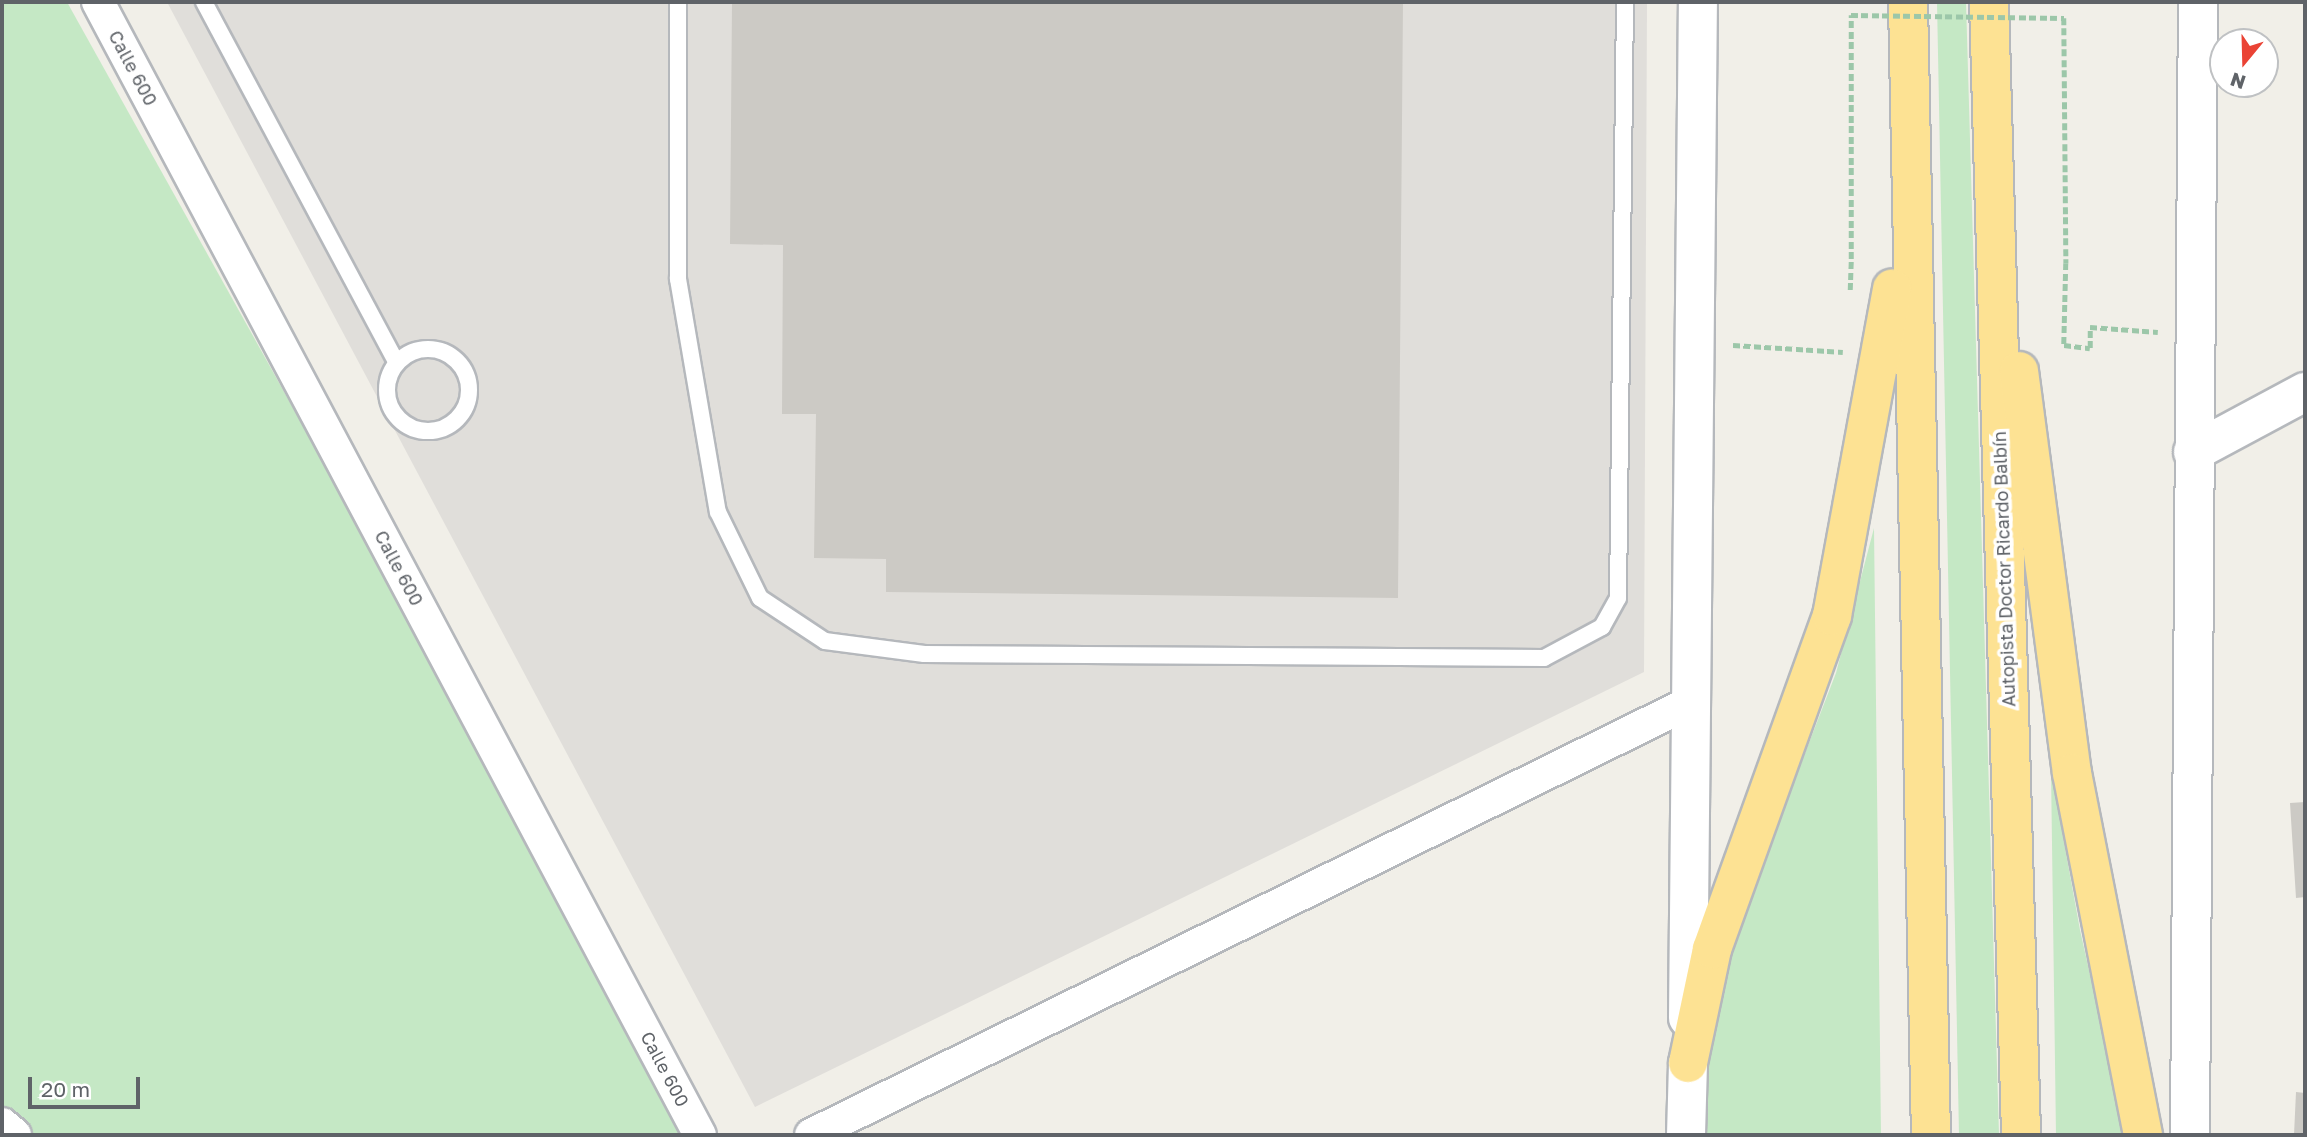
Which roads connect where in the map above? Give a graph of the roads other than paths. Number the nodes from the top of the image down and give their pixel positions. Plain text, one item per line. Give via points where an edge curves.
1 (97, 2) edge
2 (204, 2) edge
3 (678, 2) edge
4 (1625, 2) edge
5 (1698, 2) edge
6 (1908, 2) edge
7 (1989, 2) edge
8 (2198, 2) edge
9 (1907, 154) junction
10 (1993, 190) junction
11 (397, 363) junction
12 (2305, 392) edge
13 (2193, 452) junction
14 (1691, 702) junction
15 (1688, 1063) junction
16 (2, 1124) edge
17 (15, 1135) edge
18 (700, 1135) edge
19 (811, 1135) edge
20 (1686, 1135) edge
21 (1931, 1135) edge
22 (2021, 1135) edge
23 (2143, 1135) edge
24 (2190, 1135) edge

1 - 18 street, Calle 600
2 - 11 lane
3 - 4 lane via 678,279 688,355 718,512 760,597 825,641 924,654 1531,658 1585,639 1602,627 1618,598
5 - 14 street
6 - 9 highway
7 - 10 highway, Autopista Doctor Ricardo Balbín
8 - 13 street
9 - 15 highway via 1875,409 1832,617 1712,949
9 - 21 highway
10 - 22 highway, Autopista Doctor Ricardo Balbín
10 - 23 highway via 2074,785
11 - 11 lane via 386,388 394,415 432,432 458,419 469,383 456,360 433,349
12 - 13 street
13 - 24 street
14 - 15 street
14 - 19 street
15 - 20 street
16 - 17 street

